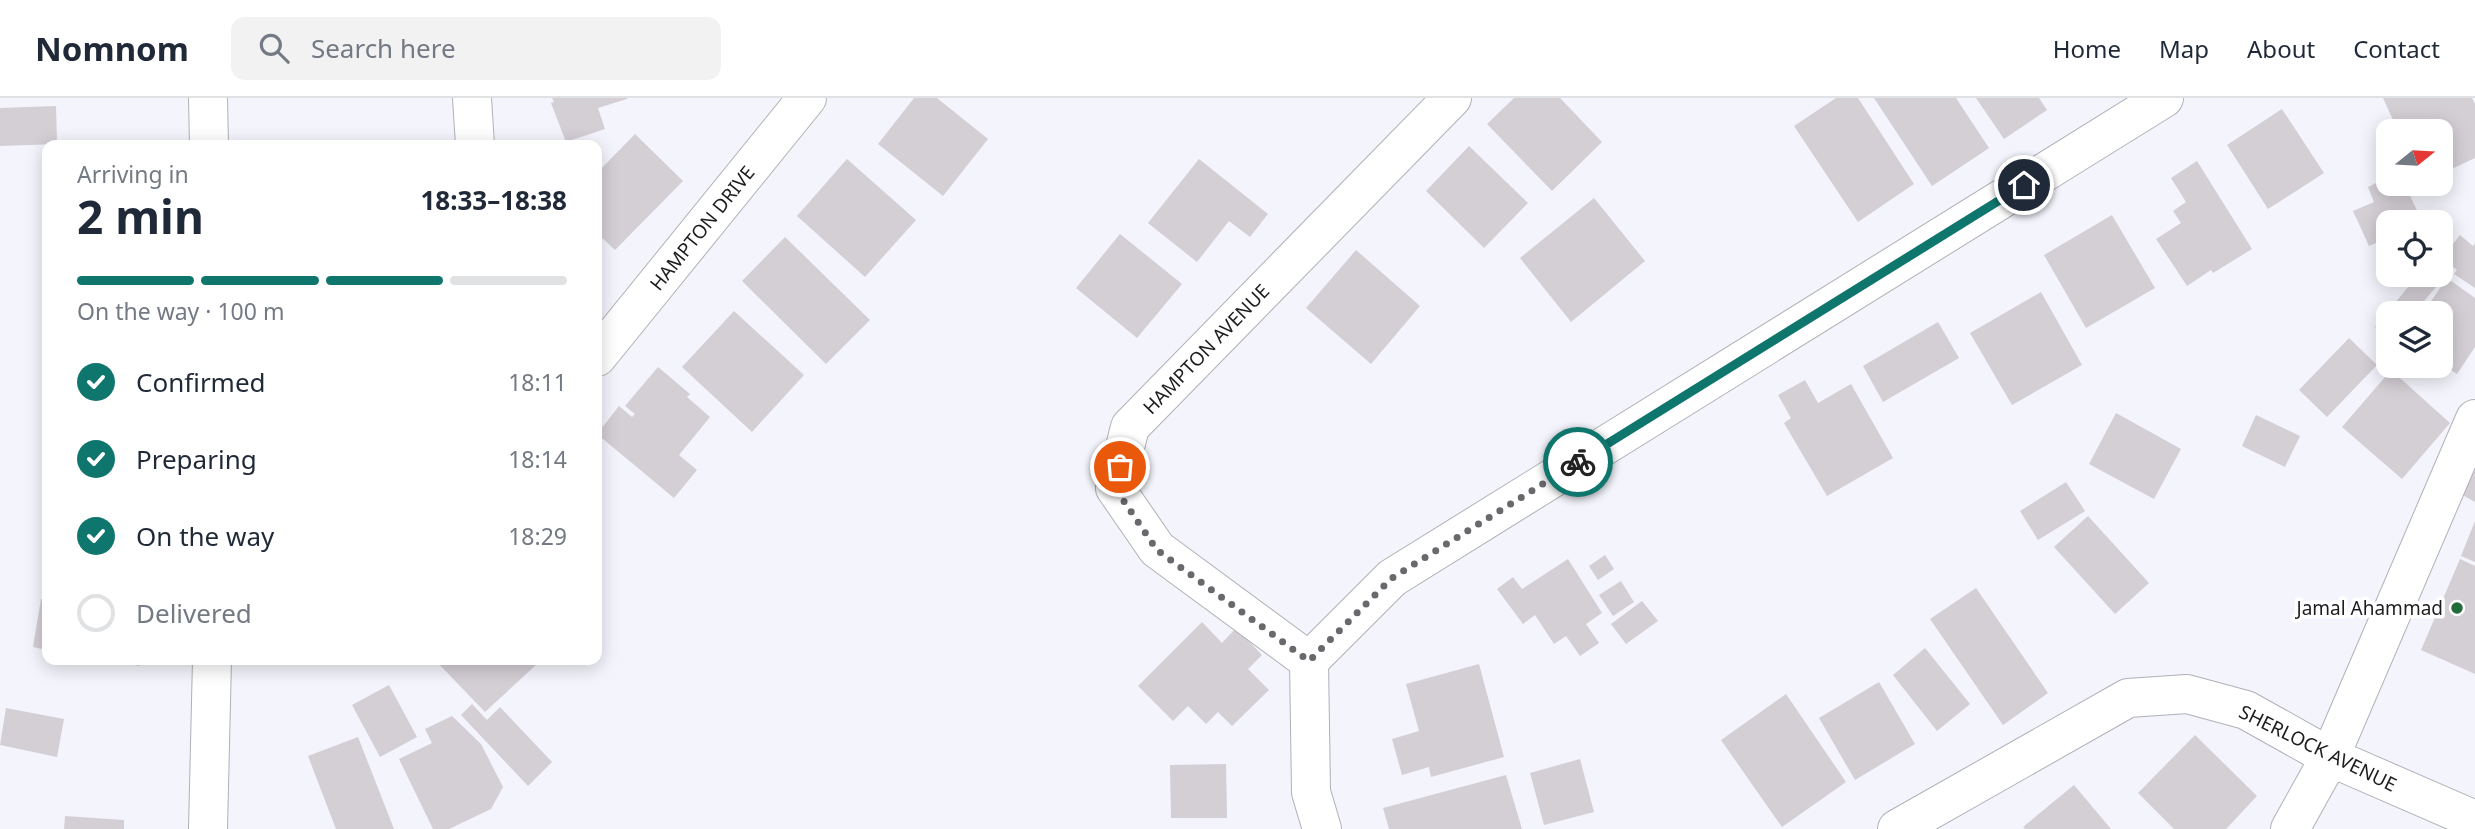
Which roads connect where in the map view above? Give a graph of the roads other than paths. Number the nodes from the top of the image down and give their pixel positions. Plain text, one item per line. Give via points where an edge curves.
1 (208, 98) edge
2 (472, 98) edge
3 (807, 98) edge
4 (1452, 98) edge
5 (2164, 98) edge
6 (209, 140) edge
7 (474, 140) edge
8 (602, 351) edge
9 (2475, 419) edge
10 (1309, 661) junction
11 (212, 665) edge
12 (2330, 757) junction
13 (2475, 820) edge
14 (208, 829) edge
15 (1322, 829) edge
16 (1897, 829) edge
17 (2290, 829) edge

1 - 6 street
2 - 7 street
3 - 8 street, HAMPTON DRIVE
4 - 10 street, HAMPTON AVENUE via 1130,426 1115,488 1157,550
5 - 10 street via 1392,578
9 - 12 street
10 - 15 street via 1311,792
11 - 14 street
12 - 13 street, SHERLOCK AVENUE
12 - 16 street, SHERLOCK AVENUE via 2246,710 2187,694 2128,698
12 - 17 street

